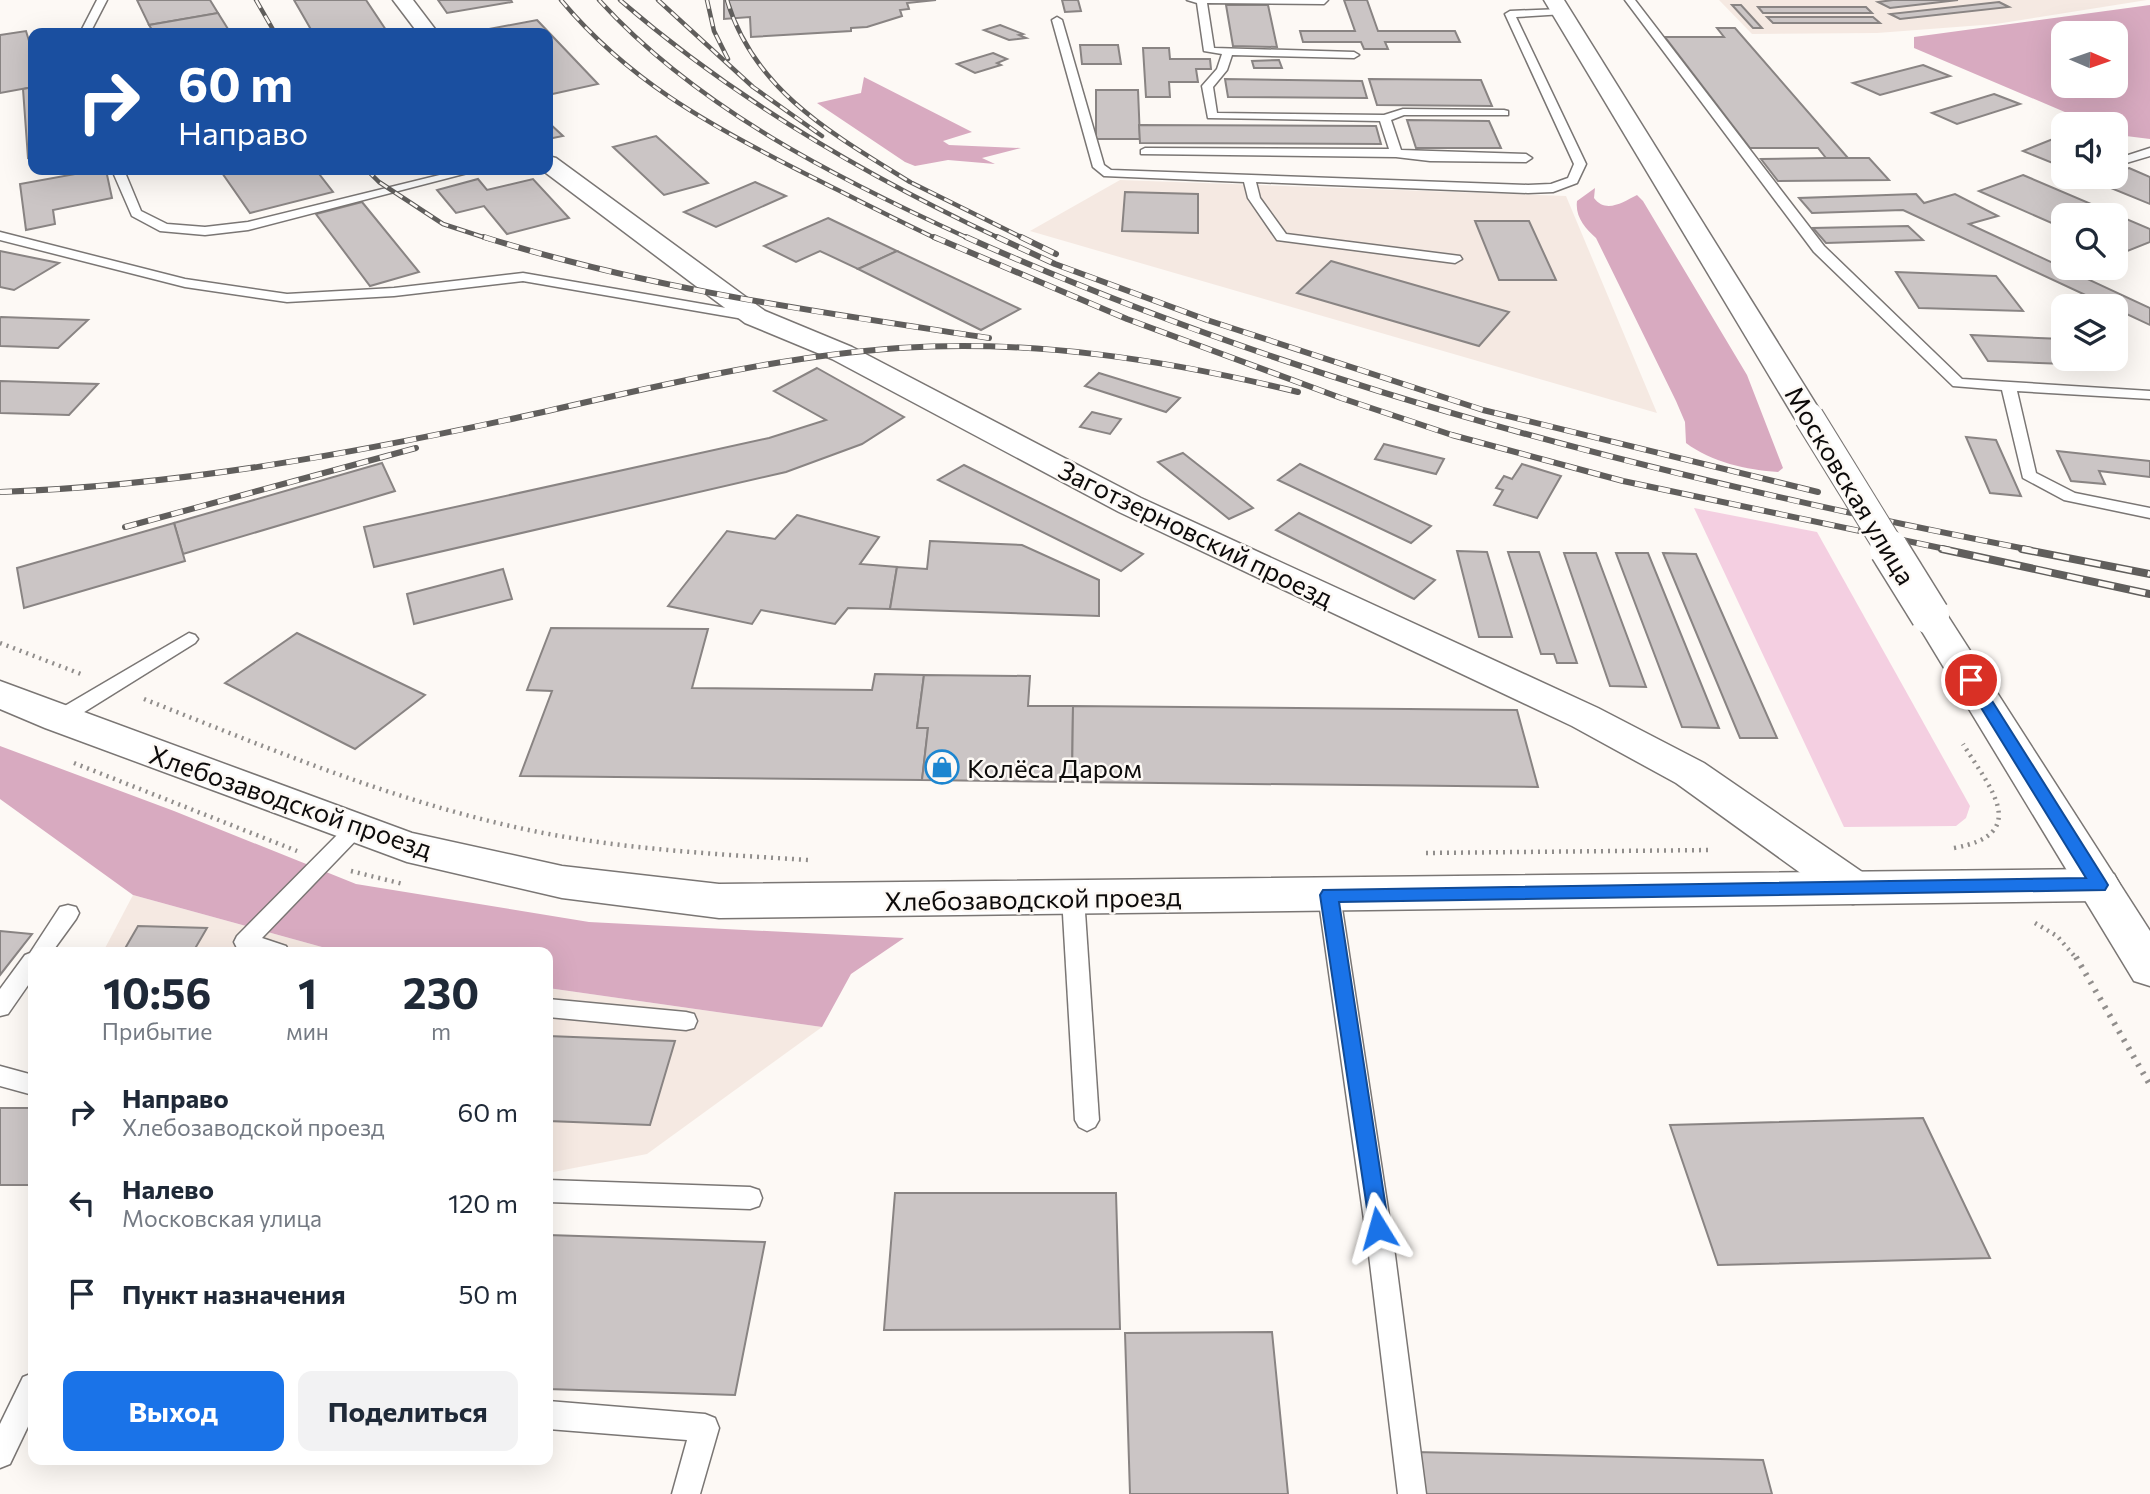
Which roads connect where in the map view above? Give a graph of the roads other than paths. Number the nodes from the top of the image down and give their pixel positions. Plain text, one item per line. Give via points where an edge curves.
1 (102, 0) edge
2 (402, 0) edge
3 (1192, 0) edge
4 (1630, 0) edge
5 (1202, 1) edge
6 (1324, 1) edge
7 (1558, 6) edge
8 (1057, 20) dead end
9 (88, 28) edge
10 (424, 28) edge
11 (1228, 51) junction
12 (1354, 55) dead end
13 (1504, 113) dead end
14 (1385, 118) junction
15 (1145, 152) dead end
16 (2150, 152) edge
17 (1396, 153) junction
18 (1526, 158) dead end
19 (2128, 159) edge
20 (553, 167) edge
21 (120, 175) edge
22 (453, 175) edge
23 (1249, 178) junction
24 (0, 236) edge
25 (1455, 259) dead end
26 (755, 317) junction
27 (2007, 386) junction
28 (2150, 395) edge
29 (2150, 513) edge
30 (189, 639) dead end
31 (0, 694) edge
32 (58, 719) junction
33 (356, 828) junction
34 (2099, 885) junction
35 (1853, 888) junction
36 (1329, 895) junction
37 (1073, 897) junction
38 (68, 913) dead end
39 (44, 947) edge
40 (241, 947) edge
41 (28, 968) edge
42 (2150, 968) edge
43 (0, 1007) edge
44 (553, 1008) edge
45 (686, 1021) dead end
46 (0, 1076) edge
47 (28, 1084) edge
48 (1087, 1120) dead end
49 (553, 1191) edge
50 (750, 1198) dead end
51 (28, 1398) edge
52 (553, 1415) edge
53 (0, 1454) edge
54 (686, 1494) edge
55 (1412, 1494) edge

1 - 9 lane
2 - 10 street
3 - 5 lane
4 - 27 lane via 1819,249 1958,383
5 - 6 lane
5 - 11 lane via 1209,51
7 - 23 lane via 1510,14 1580,164 1573,180 1553,188 1528,189
7 - 34 street, Московская улица, bridge
8 - 23 lane via 1102,171 1128,176
11 - 12 lane
11 - 14 lane via 1223,70 1207,86 1212,116
13 - 14 lane via 1403,113
14 - 17 lane
15 - 17 lane
16 - 19 lane
17 - 18 lane
20 - 26 street, Заготзерновский проезд
21 - 22 lane via 136,213 164,228 205,231 247,226
23 - 25 lane via 1254,198 1282,237
24 - 26 lane via 185,283 287,298 394,292 523,277
26 - 35 street, Заготзерновский проезд via 842,353 1130,505 1585,717 1690,773
27 - 28 lane
27 - 29 lane via 2029,475 2036,482 2062,494
30 - 32 lane
31 - 32 street, Хлебозаводской проезд
32 - 33 street, Хлебозаводской проезд
33 - 37 street, Хлебозаводской проезд via 407,846 562,882 719,901
33 - 40 lane
34 - 35 street, Хлебозаводской проезд
34 - 42 street, Московская улица
35 - 36 street, Хлебозаводской проезд
36 - 37 street, Хлебозаводской проезд
36 - 55 lane
37 - 48 lane
38 - 39 lane
41 - 43 lane
44 - 45 lane
46 - 47 lane
49 - 50 lane
51 - 53 lane
52 - 54 lane via 705,1428

